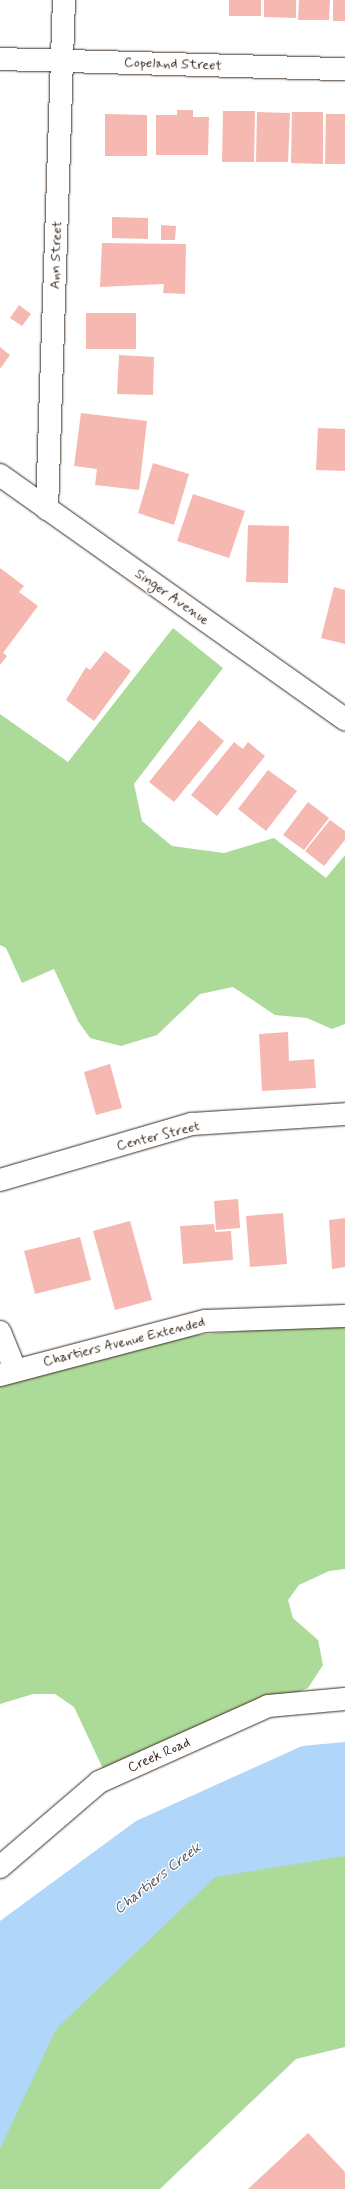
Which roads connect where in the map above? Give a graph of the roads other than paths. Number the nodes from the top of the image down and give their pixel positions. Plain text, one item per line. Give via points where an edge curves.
1 (64, 0) edge
2 (0, 59) edge
3 (62, 60) junction
4 (345, 69) edge
5 (0, 475) edge
6 (47, 509) junction
7 (345, 719) edge
8 (345, 1114) edge
9 (0, 1180) edge
10 (345, 1316) edge
11 (0, 1332) edge
12 (8, 1372) edge
13 (345, 1699) edge
14 (0, 1867) edge

1 - 3 street, Ann Street
2 - 3 street, Copeland Street
3 - 4 street, Copeland Street
3 - 6 street, Ann Street
5 - 6 street, Singer Avenue
6 - 7 street, Singer Avenue
8 - 9 street, Center Street via 192,1124
10 - 12 street, Chartiers Avenue Extended via 205,1320
11 - 12 street
13 - 14 street, Creek Road via 268,1706 99,1782

